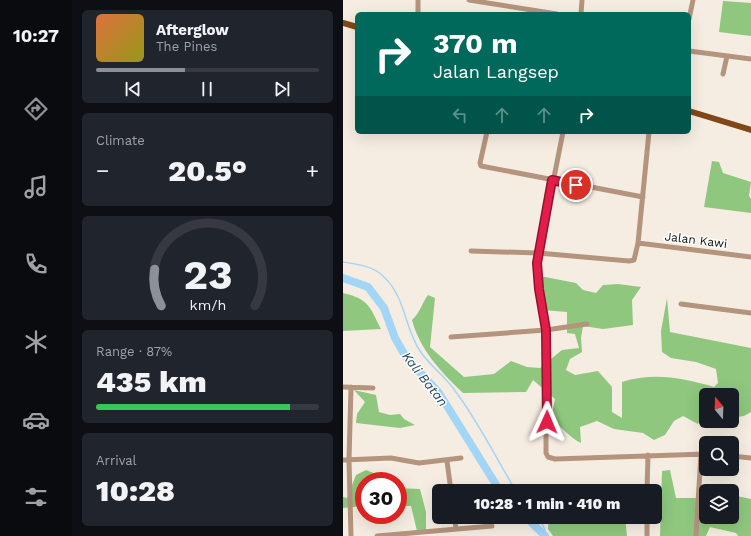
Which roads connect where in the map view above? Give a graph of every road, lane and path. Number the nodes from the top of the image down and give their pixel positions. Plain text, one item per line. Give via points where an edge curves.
1 (418, 0) edge
2 (469, 0) edge
3 (582, 0) edge
4 (693, 0) edge
5 (417, 12) edge
6 (544, 12) edge
7 (581, 12) edge
8 (690, 12) edge
9 (343, 23) edge
10 (355, 26) edge
11 (691, 51) edge
12 (727, 56) junction
13 (751, 59) edge
14 (723, 74) dead end
15 (691, 112) edge
16 (751, 130) edge
17 (487, 134) edge
18 (563, 134) edge
19 (649, 134) edge
20 (552, 180) junction
21 (643, 197) junction
22 (638, 244) junction
23 (471, 251) dead end
24 (538, 253) junction
25 (751, 257) edge
26 (681, 304) dead end
27 (751, 313) edge
28 (587, 324) dead end
29 (546, 330) junction
30 (451, 337) dead end
31 (343, 386) edge
32 (351, 387) junction
33 (373, 388) dead end
34 (699, 454) edge
35 (648, 455) junction
36 (739, 457) edge
37 (461, 458) dead end
38 (751, 458) edge
39 (343, 460) edge
40 (349, 460) junction
41 (447, 461) junction
42 (701, 476) edge
43 (450, 484) edge
44 (647, 484) edge
45 (455, 524) edge
46 (647, 524) edge
47 (492, 526) dead end
48 (456, 528) junction
49 (351, 536) edge
50 (377, 536) edge
51 (647, 536) edge
52 (696, 536) edge

1 - 5 street
2 - 6 street
3 - 7 street
4 - 8 street
9 - 10 main road
11 - 12 street
12 - 13 street
12 - 14 street
15 - 16 main road
17 - 20 street via 481,166
18 - 20 street
19 - 21 street
20 - 21 street
20 - 24 street
21 - 22 street
22 - 24 street via 635,258 629,261
22 - 25 street, Jalan Kawi
23 - 24 street
24 - 29 street via 537,275
26 - 27 street
28 - 29 street
29 - 30 street
29 - 35 street via 548,457 555,459
31 - 32 street
32 - 33 street
32 - 40 street
34 - 35 street
35 - 44 street
36 - 38 street
37 - 41 street
39 - 40 street
40 - 41 street via 391,458 419,463
40 - 49 street
41 - 43 street
42 - 52 street
45 - 48 street
46 - 51 street
47 - 48 street
48 - 50 street

